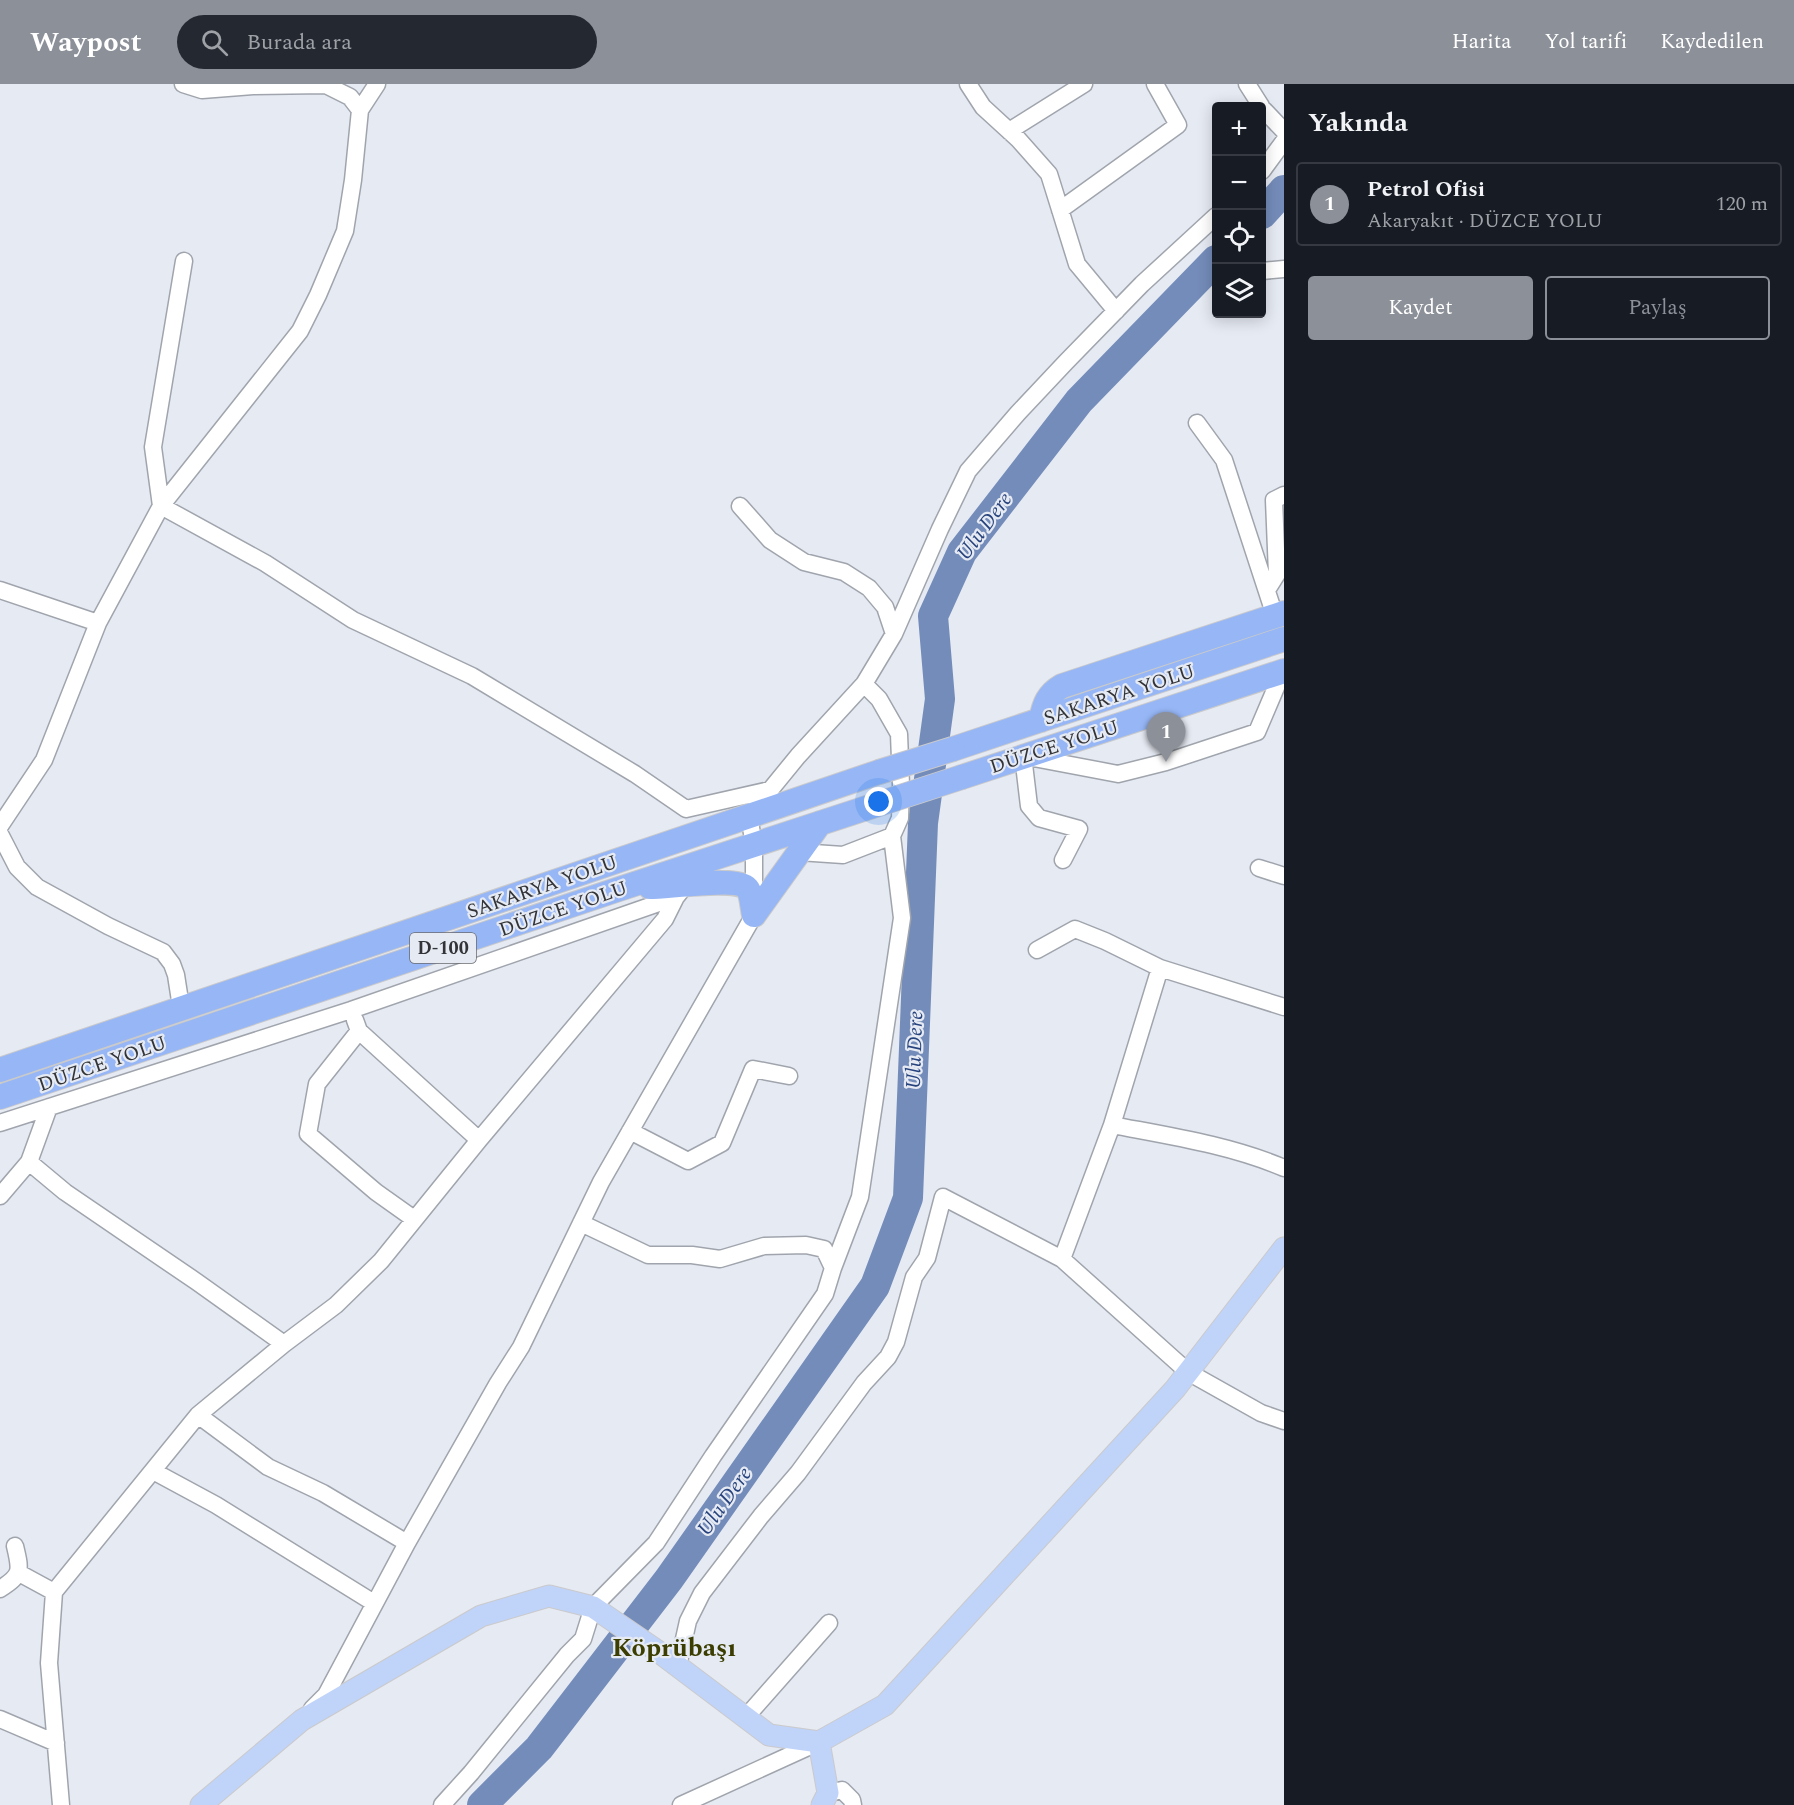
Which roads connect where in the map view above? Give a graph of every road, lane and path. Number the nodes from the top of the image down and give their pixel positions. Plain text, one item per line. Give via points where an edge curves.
1 (183, 84) edge
2 (377, 84) edge
3 (968, 84) edge
4 (1084, 84) edge
5 (1155, 84) edge
6 (1247, 84) edge
7 (1258, 102) edge
8 (360, 110) junction
9 (1266, 112) edge
10 (1009, 131) junction
11 (1284, 131) edge
12 (1284, 141) edge
13 (1266, 166) edge
14 (1060, 210) junction
15 (1212, 220) edge
16 (184, 261) dead end
17 (1282, 267) edge
18 (1266, 270) edge
19 (1116, 311) junction
20 (1197, 423) dead end
21 (1284, 495) edge
22 (162, 506) junction
23 (740, 506) dead end
24 (0, 590) edge
25 (1267, 590) junction
26 (1280, 615) edge
27 (98, 622) junction
28 (894, 634) junction
29 (1284, 639) edge
30 (1284, 671) edge
31 (864, 684) junction
32 (1041, 720) junction
33 (1023, 756) junction
34 (770, 790) junction
35 (749, 816) junction
36 (820, 823) junction
37 (0, 826) edge
38 (0, 834) edge
39 (892, 836) junction
40 (754, 845) junction
41 (799, 852) junction
42 (1063, 860) dead end
43 (698, 864) junction
44 (1259, 868) dead end
45 (1284, 876) edge
46 (619, 889) junction
47 (680, 891) junction
48 (754, 915) junction
49 (1037, 950) dead end
50 (1160, 968) junction
51 (180, 1007) junction
52 (1284, 1007) edge
53 (351, 1010) junction
54 (359, 1031) junction
55 (0, 1067) edge
56 (789, 1076) dead end
57 (0, 1097) edge
58 (49, 1107) junction
59 (0, 1123) edge
60 (1112, 1125) junction
61 (630, 1131) junction
62 (478, 1140) junction
63 (29, 1162) junction
64 (1284, 1168) edge
65 (0, 1196) edge
66 (414, 1219) junction
67 (581, 1223) junction
68 (1284, 1248) edge
69 (1062, 1259) junction
70 (833, 1268) junction
71 (284, 1344) junction
72 (1188, 1372) junction
73 (198, 1415) junction
74 (1284, 1421) edge
75 (153, 1471) junction
76 (407, 1543) junction
77 (15, 1546) dead end
78 (19, 1573) junction
79 (0, 1589) edge
80 (54, 1592) junction
81 (374, 1603) junction
82 (593, 1607) junction
83 (829, 1623) dead end
84 (678, 1666) junction
85 (746, 1717) junction
86 (0, 1719) edge
87 (302, 1720) junction
88 (819, 1742) junction
89 (56, 1743) junction
90 (825, 1799) edge
91 (61, 1805) edge
92 (201, 1805) edge
93 (442, 1805) edge
94 (681, 1805) edge
95 (853, 1805) edge

1 - 8 street via 202,90 326,85 350,97
2 - 8 street
3 - 10 street via 983,107
4 - 10 street
5 - 14 street via 1178,125
6 - 7 street
8 - 22 street via 345,231 314,304 300,331
9 - 11 street
10 - 14 street via 1049,174
12 - 13 street
14 - 19 street via 1077,264
15 - 19 street
16 - 22 street via 153,447
17 - 18 street
19 - 28 street via 968,471
20 - 25 street via 1224,460
21 - 25 street via 1274,500 1277,574
22 - 27 street
22 - 34 street via 265,563 353,620 472,676 686,809
23 - 28 street via 770,540 804,562 844,573 869,588 885,607
24 - 27 street
25 - 26 street
26 - 32 highway via 1062,686 1048,697
27 - 37 street via 44,759
28 - 31 street
29 - 32 highway, SAKARYA YOLU
30 - 33 highway, DÜZCE YOLU
30 - 33 street via 1257,732 1176,759 1118,774
31 - 34 street
31 - 39 street via 879,699 899,734 900,818
32 - 35 highway, SAKARYA YOLU / D-100, bridge
33 - 36 highway, DÜZCE YOLU / D-100, bridge
33 - 42 street via 1029,806 1040,818 1079,829
34 - 35 street
35 - 40 street
35 - 51 highway, SAKARYA YOLU / D-100
36 - 40 highway, DÜZCE YOLU / D-100
36 - 41 highway
38 - 51 street via 17,867 36,887 163,952 176,975
39 - 41 street via 843,855
39 - 70 street via 902,918 860,1197
40 - 43 highway, DÜZCE YOLU / D-100
40 - 48 street
41 - 48 highway
43 - 46 highway, DÜZCE YOLU / D-100
43 - 47 street
44 - 45 street
46 - 47 highway
46 - 57 highway, DÜZCE YOLU / D-100
47 - 48 highway via 739,882 749,892
47 - 53 street
47 - 62 street via 664,919
48 - 61 street
49 - 50 street via 1075,929
50 - 52 street
50 - 60 street
51 - 55 highway, SAKARYA YOLU / D-100
53 - 54 street
53 - 58 street
54 - 62 street
54 - 66 street via 317,1084 308,1134
56 - 61 street via 753,1069 722,1143 688,1161
58 - 59 street
58 - 63 street
60 - 64 street via 1182,1138
60 - 69 street
61 - 67 street
62 - 66 street
63 - 65 street
63 - 71 street via 65,1192
66 - 71 street via 381,1262 336,1305
67 - 70 street via 648,1255 720,1259 764,1246 806,1245 824,1249
67 - 76 street via 521,1347
68 - 72 main road
69 - 72 street
69 - 84 street via 943,1197 927,1258 914,1277 888,1358 864,1383 702,1593 688,1621
70 - 82 street via 825,1294 656,1543
71 - 73 street
72 - 74 street via 1261,1413
72 - 88 main road via 885,1705
73 - 75 street
73 - 76 street via 268,1467 323,1493
75 - 80 street
75 - 81 street via 216,1505
76 - 81 street
77 - 78 street
78 - 79 street
78 - 80 street
80 - 89 street via 49,1663
81 - 87 street via 326,1695
82 - 84 main road
82 - 87 main road via 549,1596 482,1616
82 - 93 street via 583,1639
83 - 85 street
84 - 85 main road
85 - 88 main road via 770,1735
86 - 89 street
87 - 92 main road
88 - 90 main road
88 - 94 street
89 - 91 street
90 - 95 street via 842,1790

